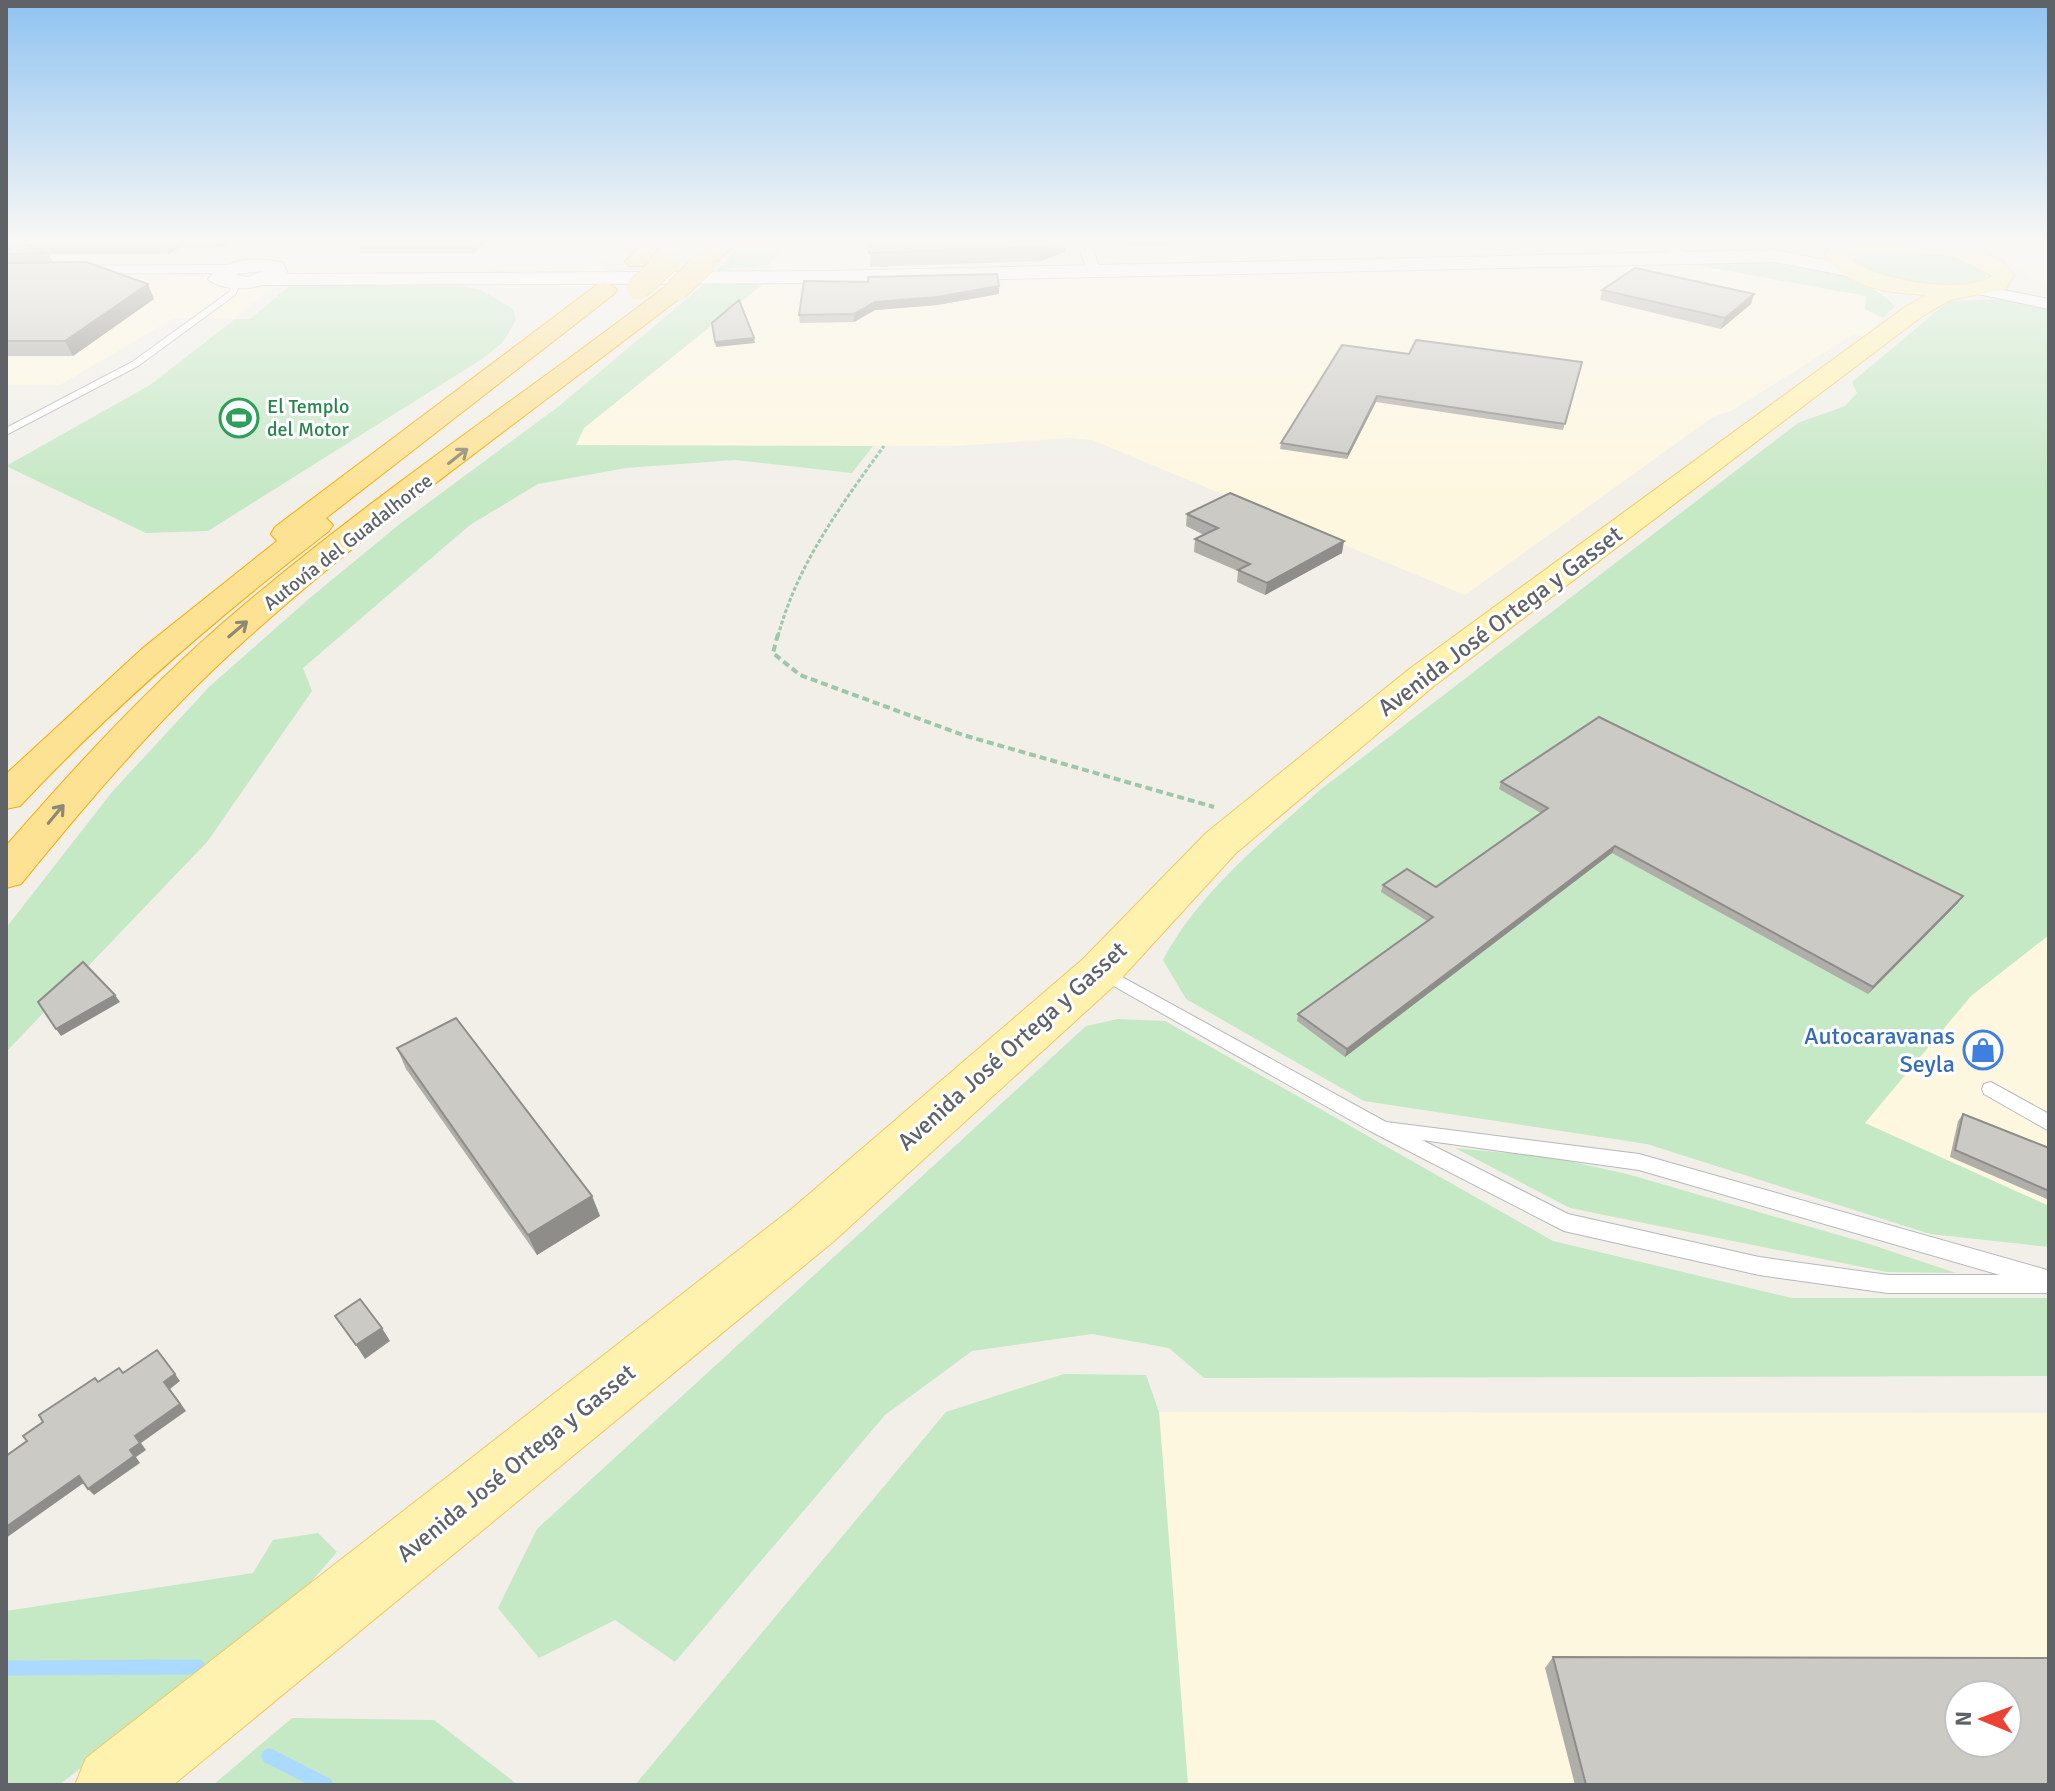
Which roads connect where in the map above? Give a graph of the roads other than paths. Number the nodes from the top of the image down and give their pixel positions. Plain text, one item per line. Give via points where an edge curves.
1 (187, 326) edge
2 (558, 326) edge
3 (591, 326) edge
4 (598, 326) edge
5 (1895, 326) edge
6 (6, 432) edge
7 (94, 706) junction
8 (6, 797) edge
9 (6, 874) edge
10 (1100, 971) junction
11 (1991, 1089) dead end
12 (2049, 1123) edge
13 (1377, 1126) junction
14 (2049, 1282) edge
15 (113, 1785) edge

1 - 6 lane via 135,364
2 - 7 highway via 159,633
3 - 7 highway, Autovía del Guadalhorce via 315,527
9 -> 4 highway, Autovía del Guadalhorce via 155,706 231,635
5 - 10 main road, Avenida José Ortega y Gasset via 1421,678 1221,843
7 - 8 highway, Autovía del Guadalhorce
10 - 13 lane
10 - 15 main road, Avenida José Ortega y Gasset via 814,1224
11 - 12 lane
13 - 14 lane via 1639,1162
13 - 14 lane via 1564,1222 1759,1266 1888,1284

